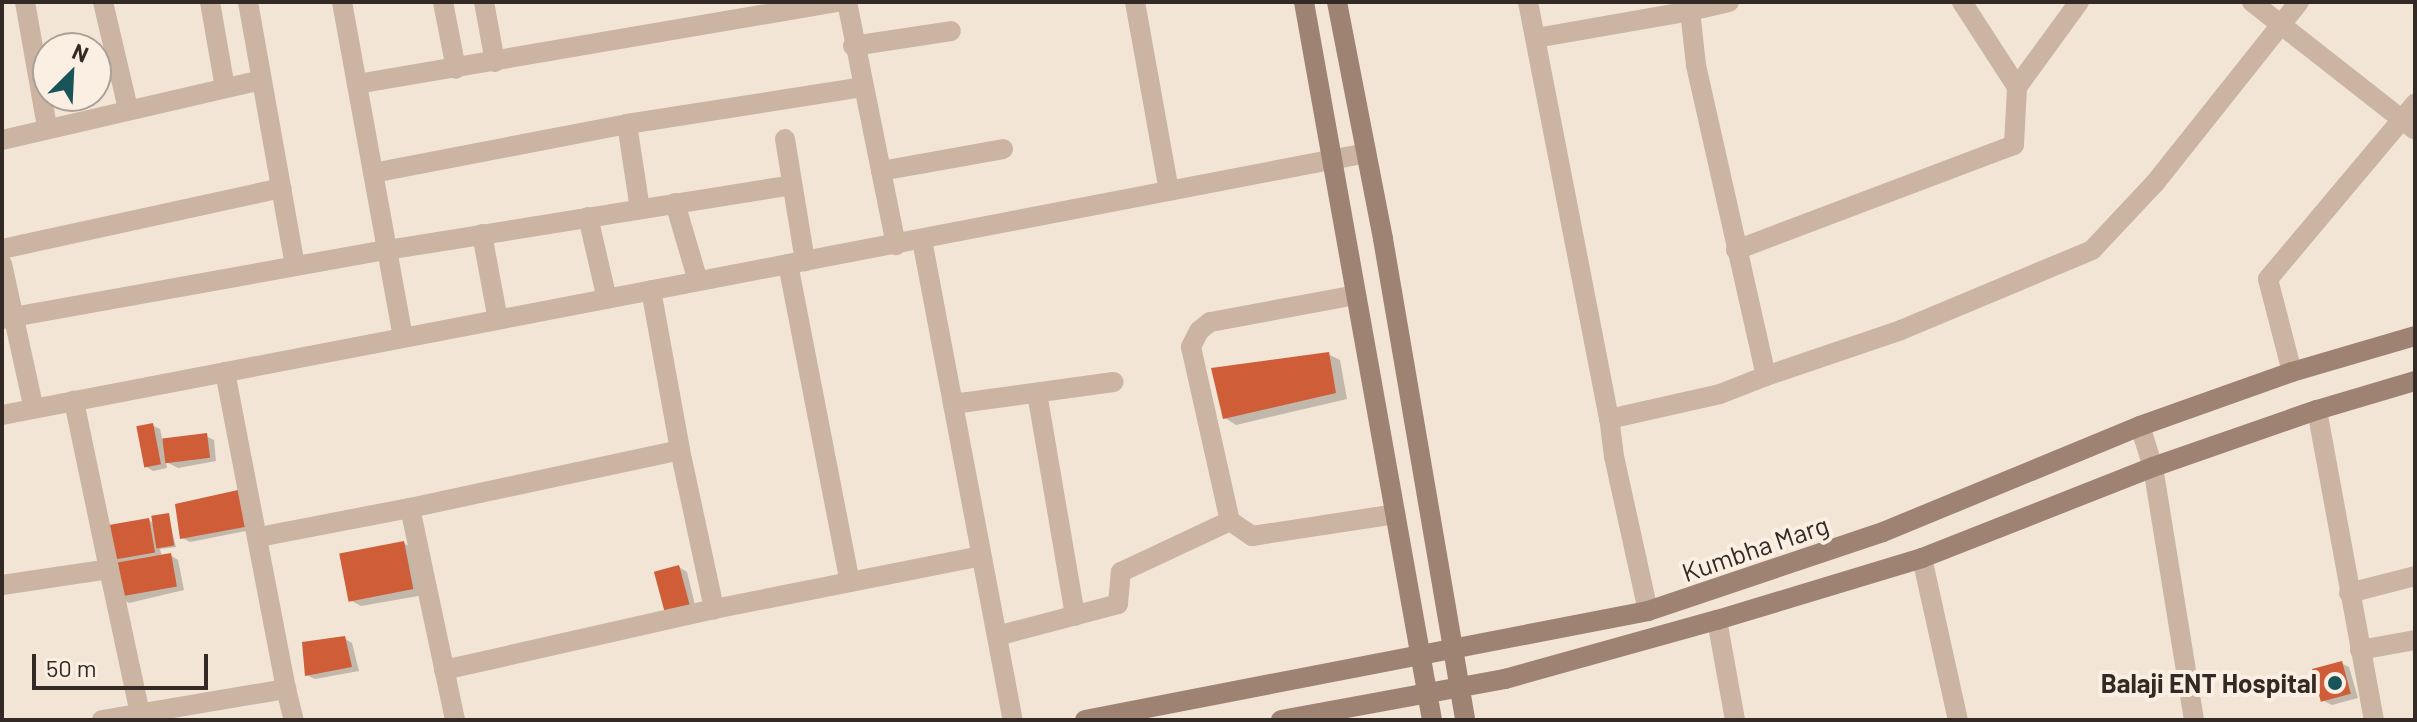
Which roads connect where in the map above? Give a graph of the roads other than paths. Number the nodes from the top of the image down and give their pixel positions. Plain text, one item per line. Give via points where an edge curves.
1 (25, 2) edge
2 (103, 2) edge
3 (210, 2) edge
4 (248, 2) edge
5 (342, 2) edge
6 (443, 2) edge
7 (484, 2) edge
8 (715, 2) edge
9 (839, 2) edge
10 (847, 2) edge
11 (1135, 2) edge
12 (1304, 2) edge
13 (1337, 2) edge
14 (1528, 2) edge
15 (1729, 2) edge
16 (1962, 2) edge
17 (2079, 2) edge
18 (2252, 2) edge
19 (2299, 2) edge
20 (771, 8) edge
21 (1690, 11) junction
22 (720, 23) junction
23 (2282, 24) junction
24 (951, 31) dead end
25 (1536, 38) junction
26 (853, 46) junction
27 (495, 62) junction
28 (456, 69) junction
29 (261, 80) junction
30 (357, 84) junction
31 (862, 87) junction
32 (2017, 87) junction
33 (225, 88) junction
34 (128, 109) junction
35 (2411, 118) edge
36 (627, 124) junction
37 (47, 127) junction
38 (785, 139) dead end
39 (2, 140) edge
40 (1003, 149) dead end
41 (1366, 153) junction
42 (1332, 160) junction
43 (881, 171) junction
44 (373, 173) junction
45 (792, 185) junction
46 (281, 188) junction
47 (1169, 191) junction
48 (675, 203) junction
49 (640, 209) junction
50 (588, 217) junction
51 (482, 234) junction
52 (922, 240) junction
53 (896, 245) junction
54 (2, 249) edge
55 (387, 250) junction
56 (1736, 250) junction
57 (797, 262) junction
58 (2, 264) edge
59 (295, 266) junction
60 (698, 281) junction
61 (651, 290) junction
62 (1356, 295) junction
63 (607, 299) junction
64 (7, 318) edge
65 (498, 320) junction
66 (2415, 336) edge
67 (403, 338) junction
68 (225, 372) junction
69 (2292, 372) junction
70 (1766, 376) junction
71 (2415, 381) edge
72 (1114, 382) dead end
73 (1037, 393) junction
74 (74, 401) junction
75 (953, 404) junction
76 (34, 409) junction
77 (2317, 410) junction
78 (2, 415) edge
79 (1609, 419) junction
80 (2140, 426) junction
81 (680, 450) junction
82 (2153, 467) junction
83 (410, 508) junction
84 (1395, 514) junction
85 (1230, 521) junction
86 (259, 537) junction
87 (981, 556) junction
88 (1922, 558) junction
89 (109, 569) junction
90 (2415, 576) edge
91 (850, 582) junction
92 (2, 585) edge
93 (2349, 593) junction
94 (714, 609) junction
95 (1648, 611) junction
96 (1075, 616) junction
97 (1717, 620) junction
98 (997, 636) junction
99 (2415, 640) edge
100 (2360, 650) junction
101 (1452, 652) junction
102 (1421, 655) junction
103 (444, 670) junction
104 (1459, 688) junction
105 (286, 689) junction
106 (1427, 693) junction
107 (140, 714) junction
108 (102, 720) edge
109 (294, 720) edge
110 (455, 720) edge
111 (1013, 720) edge
112 (1085, 720) edge
113 (1281, 720) edge
114 (1432, 720) edge
115 (1465, 720) edge
116 (1735, 720) edge
117 (1958, 720) edge
118 (2194, 720) edge
119 (2374, 720) edge

1 - 37 street
2 - 34 street
3 - 33 street
4 - 29 street
5 - 30 street
6 - 28 street
7 - 27 street
8 - 22 street
9 - 20 street
10 - 26 street
11 - 47 street
12 - 42 street
13 - 41 street
14 - 25 street
15 - 21 street
16 - 32 street
17 - 32 street
18 - 23 street
19 - 23 street
20 - 22 street
21 - 25 street
21 - 56 street via 1696,65
22 - 27 street
23 - 35 street
23 - 70 street via 2155,183 2092,250 1901,330
24 - 26 street
25 - 79 street
26 - 31 street
27 - 28 street
28 - 30 street
29 - 33 street
29 - 46 street
30 - 44 street
31 - 36 street
31 - 43 street
32 - 56 street via 2014,145
33 - 34 street
34 - 37 street
35 - 69 street via 2268,279
36 - 44 street
36 - 49 street
37 - 39 street
38 - 45 street
40 - 43 street
41 - 42 street
41 - 101 street
42 - 47 street
42 - 62 street
43 - 53 street
44 - 55 street
45 - 48 street
45 - 57 street
46 - 54 street
46 - 59 street
47 - 52 street
48 - 49 street
48 - 60 street
49 - 50 street
50 - 51 street
50 - 63 street
51 - 55 street
51 - 65 street
52 - 53 street
52 - 75 street
53 - 57 street
55 - 59 street
55 - 67 street
56 - 70 street
57 - 60 street
57 - 91 street
58 - 64 street
59 - 64 street
60 - 61 street
61 - 63 street
61 - 81 street
62 - 84 street
62 - 85 street via 1210,322 1199,331 1191,347
63 - 65 street
64 - 76 street
65 - 67 street
66 - 69 street, Kumbha Marg
67 - 68 street
68 - 74 street
68 - 86 street
69 - 80 street, Kumbha Marg
70 - 79 street via 1720,394
71 - 77 street, Kumbha Marg
72 - 73 street
73 - 75 street
73 - 96 street
74 - 76 street
74 - 89 street
75 - 87 street
76 - 78 street
77 - 82 street, Kumbha Marg
77 - 93 street
79 - 95 street
80 - 82 street
80 - 95 street, Kumbha Marg via 1883,532
81 - 83 street
81 - 94 street
82 - 88 street, Kumbha Marg
82 - 118 street
83 - 86 street
83 - 103 street
84 - 85 street via 1252,536
84 - 102 street
85 - 96 street via 1121,572 1118,604
86 - 105 street
87 - 91 street
87 - 98 street
88 - 97 street, Kumbha Marg
88 - 117 street
89 - 92 street
89 - 107 street
90 - 93 street
91 - 94 street
93 - 100 street
94 - 103 street
95 - 101 street, Kumbha Marg
96 - 98 street
97 - 104 street, Kumbha Marg
97 - 116 street
98 - 111 street
99 - 100 street
100 - 119 street
101 - 102 street, Kumbha Marg
101 - 104 street
102 - 106 street
102 - 112 street, Kumbha Marg
103 - 110 street
104 - 106 street, Kumbha Marg
104 - 115 street
105 - 107 street
105 - 109 street
106 - 113 street, Kumbha Marg
106 - 114 street
107 - 108 street

